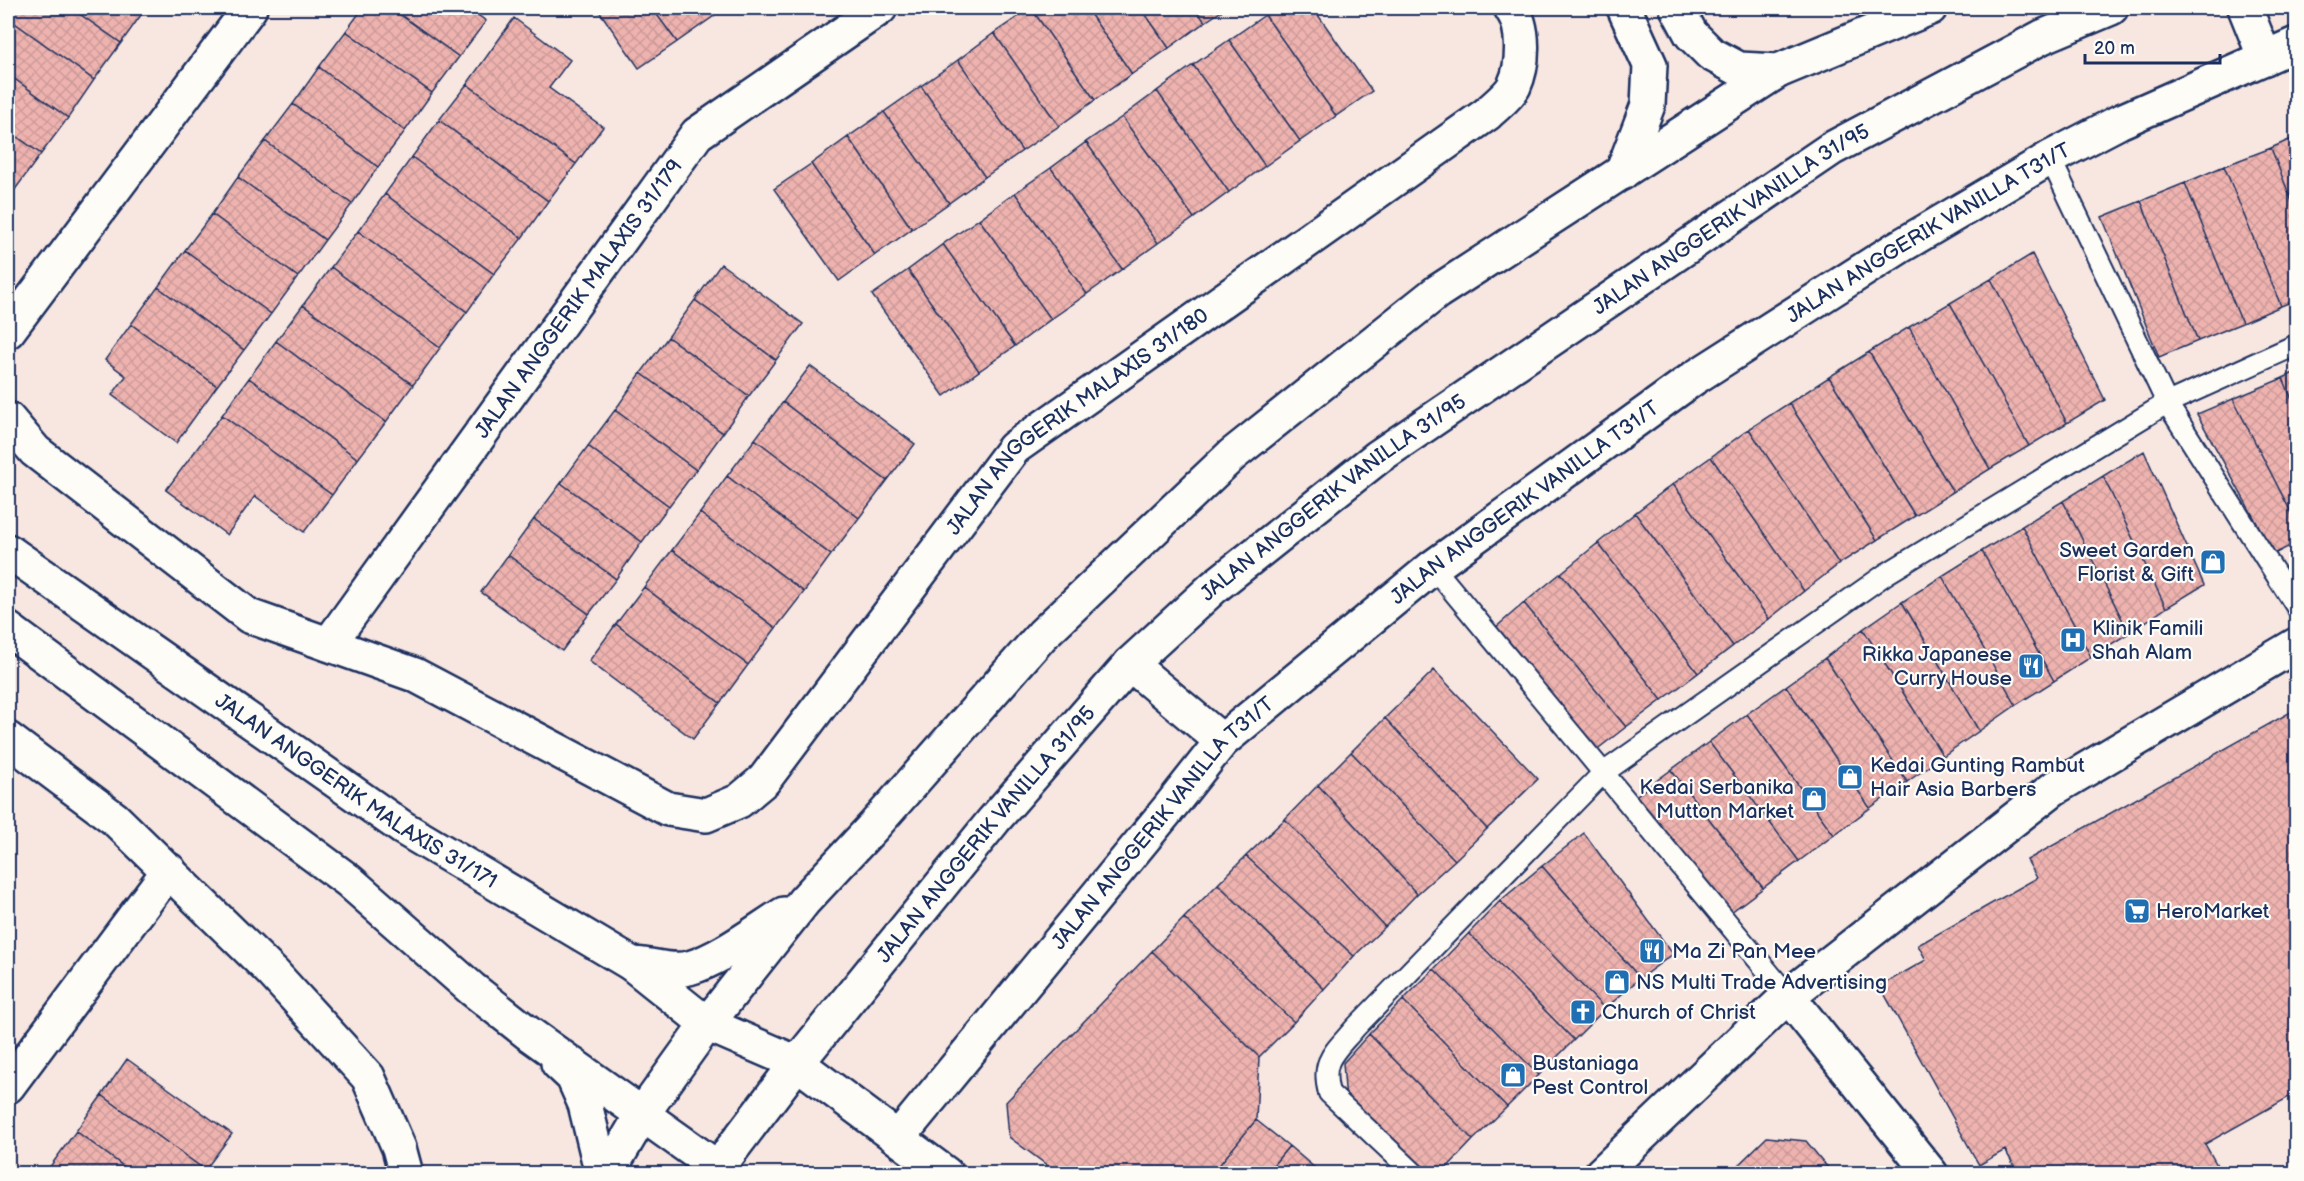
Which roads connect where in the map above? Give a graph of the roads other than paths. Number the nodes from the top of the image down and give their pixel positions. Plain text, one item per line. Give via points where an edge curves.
1 (250, 8) edge
2 (879, 8) edge
3 (1511, 8) edge
4 (1624, 8) edge
5 (1677, 8) edge
6 (1930, 8) edge
7 (2111, 8) edge
8 (2245, 8) edge
9 (2296, 44) edge
10 (2265, 58) junction
11 (1778, 71) junction
12 (2050, 158) junction
13 (1622, 173) junction
14 (8, 331) edge
15 (2296, 345) edge
16 (2167, 403) junction
17 (8, 419) edge
18 (8, 551) edge
19 (1433, 567) junction
20 (2296, 606) edge
21 (8, 629) edge
22 (329, 644) junction
23 (2296, 645) edge
24 (1130, 664) junction
25 (8, 739) edge
26 (1222, 741) junction
27 (1603, 773) junction
28 (170, 870) junction
29 (804, 901) junction
30 (633, 964) junction
31 (1788, 996) junction
32 (707, 1024) junction
33 (528, 1033) junction
34 (797, 1063) junction
35 (8, 1086) edge
36 (643, 1113) junction
37 (898, 1138) junction
38 (719, 1171) edge
39 (406, 1173) edge
40 (602, 1173) edge
41 (607, 1173) edge
42 (946, 1173) edge
43 (1415, 1173) edge
44 (1600, 1173) edge
45 (1931, 1173) edge

1 - 14 street
2 - 22 street, JALAN ANGGERIK MALAXIS 31/179 via 697,134
3 - 22 street, JALAN ANGGERIK MALAXIS 31/180 via 1518,17 1522,52 1514,88 1487,114 1014,448 764,780 740,801 706,815 668,809 415,675
4 - 13 street via 1650,64 1648,105
5 - 11 street via 1691,34 1711,54 1739,69
6 - 11 street
7 - 24 street, JALAN ANGGERIK VANILLA 31/95 via 2042,38 1831,149 1378,457 1214,587
8 - 10 street
9 - 10 street, JALAN ANGGERIK VANILLA T31/T
10 - 12 street, JALAN ANGGERIK VANILLA T31/T via 2119,122
11 - 13 street
12 - 16 lane
12 - 19 street, JALAN ANGGERIK VANILLA T31/T via 1899,247 1694,378
13 - 29 street via 1437,292 1232,455 1043,634
15 - 16 lane
16 - 20 lane
16 - 27 lane via 1886,574
17 - 22 street, JALAN ANGGERIK MALAXIS 31/180 via 35,451 249,616
18 - 30 street, JALAN ANGGERIK MALAXIS 31/171 via 403,828
19 - 26 street, JALAN ANGGERIK VANILLA T31/T
19 - 27 lane
21 - 33 street via 349,881
23 - 31 street via 2053,789
24 - 26 street
24 - 34 street, JALAN ANGGERIK VANILLA 31/95 via 994,820
25 - 28 street via 115,819
26 - 37 street, JALAN ANGGERIK VANILLA T31/T
27 - 31 lane
27 - 43 lane via 1328,1059 1324,1076 1329,1093
28 - 35 street
28 - 39 street via 273,973 368,1077
29 - 30 street via 730,949 688,969
29 - 32 street
30 - 32 street, JALAN ANGGERIK MALAXIS 31/171
31 - 44 street
31 - 45 street
32 - 34 street, JALAN ANGGERIK MALAXIS 31/171
32 - 36 street
33 - 36 street
33 - 40 street via 573,1077 585,1104
34 - 37 street, JALAN ANGGERIK MALAXIS 31/171
34 - 38 street, JALAN ANGGERIK VANILLA 31/95
36 - 38 street
36 - 41 street
37 - 42 street, JALAN ANGGERIK MALAXIS 31/171

